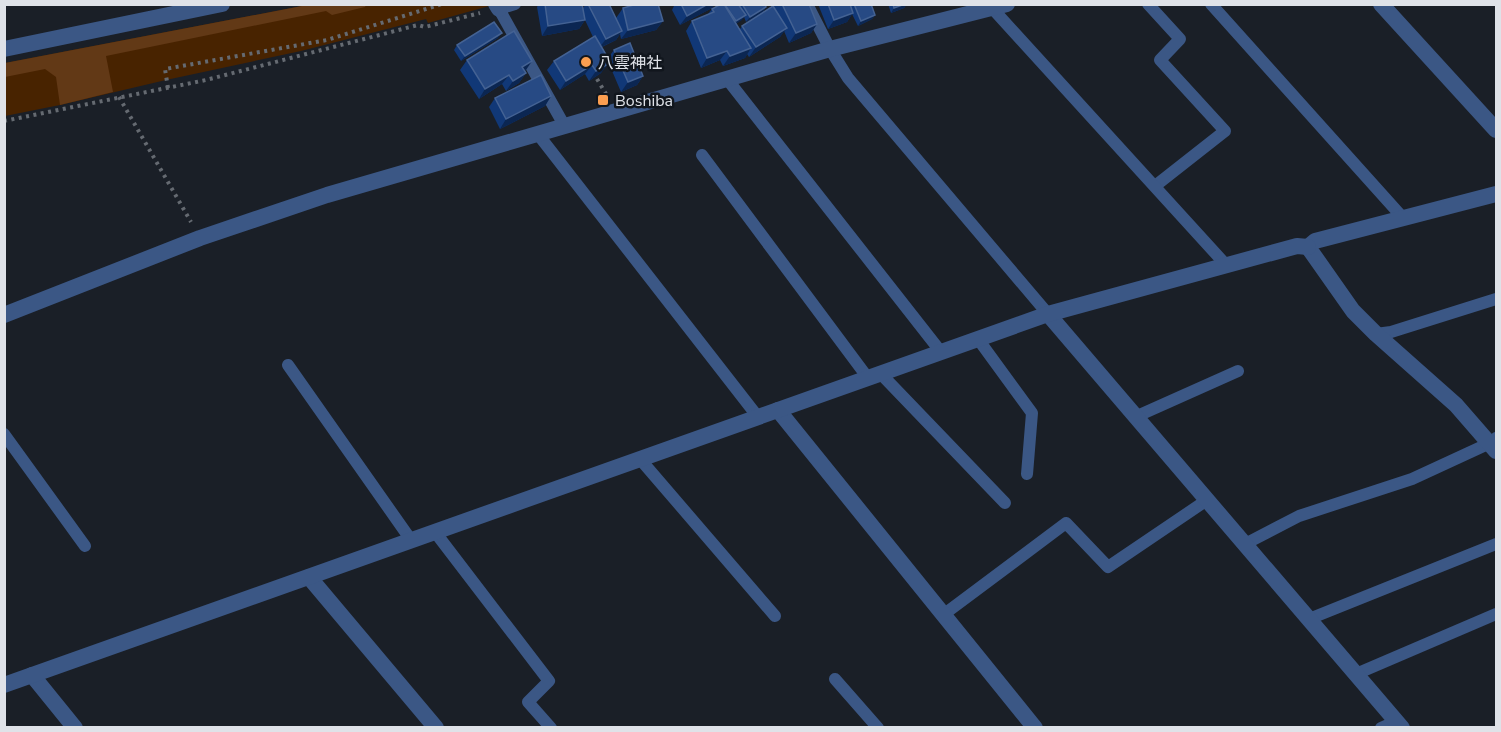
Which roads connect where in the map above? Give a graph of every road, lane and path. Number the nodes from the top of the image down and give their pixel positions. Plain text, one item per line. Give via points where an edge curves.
1 (222, 4) edge
2 (442, 4) edge
3 (515, 4) edge
4 (807, 4) edge
5 (1148, 4) edge
6 (1211, 4) edge
7 (1381, 4) edge
8 (999, 6) edge
9 (497, 7) edge
10 (4, 49) edge
11 (830, 49) junction
12 (727, 79) junction
13 (168, 88) junction
14 (119, 97) junction
15 (4, 121) edge
16 (564, 125) junction
17 (1497, 130) edge
18 (537, 133) junction
19 (702, 155) dead end
20 (1155, 186) junction
21 (1497, 194) edge
22 (1404, 219) junction
23 (200, 238) junction
24 (1308, 247) junction
25 (1227, 266) junction
26 (1497, 299) edge
27 (1048, 314) junction
28 (4, 315) edge
29 (1376, 334) junction
30 (978, 339) junction
31 (941, 352) junction
32 (288, 365) dead end
33 (1238, 371) dead end
34 (875, 376) junction
35 (778, 410) junction
36 (758, 417) junction
37 (1135, 417) junction
38 (4, 434) edge
39 (1494, 444) edge
40 (640, 459) junction
41 (1027, 474) dead end
42 (1207, 500) junction
43 (1005, 503) dead end
44 (435, 532) junction
45 (411, 540) junction
46 (1245, 544) junction
47 (1497, 544) edge
48 (85, 546) dead end
49 (309, 577) junction
50 (1497, 614) edge
51 (943, 615) junction
52 (775, 616) dead end
53 (1309, 619) junction
54 (1356, 674) junction
55 (32, 675) junction
56 (835, 679) dead end
57 (4, 685) edge
58 (1393, 725) edge
59 (75, 728) edge
60 (436, 728) edge
61 (551, 728) edge
62 (878, 728) edge
63 (1035, 728) edge

1 - 10 street
2 - 13 path via 327,40 165,69
3 - 9 lane
4 - 11 lane
5 - 20 lane via 1180,39 1160,60 1226,131
6 - 22 lane
7 - 17 street
8 - 11 street
8 - 20 lane
9 - 13 path
9 - 16 lane
11 - 12 street
11 - 27 lane via 849,78
12 - 16 street
12 - 31 lane
13 - 14 path
14 - 15 path
14 - 23 path
16 - 18 street
18 - 23 street via 327,195
18 - 36 lane
19 - 34 lane
20 - 25 lane
21 - 22 street
22 - 24 street via 1315,241
23 - 28 street
24 - 25 street via 1297,246
24 - 29 street via 1353,311
25 - 27 street
26 - 29 lane
27 - 30 street
27 - 37 street
29 - 39 street
30 - 31 street
30 - 41 lane via 1032,414
31 - 34 street
32 - 45 lane
33 - 37 lane
34 - 35 street
34 - 43 lane
35 - 36 street
35 - 51 street
36 - 40 street
37 - 42 street
38 - 48 lane
39 - 46 lane via 1412,479 1299,516
40 - 44 street
40 - 52 lane
42 - 46 street
42 - 51 lane via 1108,567 1066,523
44 - 45 street
44 - 61 lane via 549,681 528,702
45 - 49 street
46 - 53 street
47 - 53 lane
49 - 55 street
49 - 60 street
50 - 54 lane
51 - 63 street
53 - 54 street
54 - 58 street
55 - 57 street
55 - 59 street
56 - 62 lane

